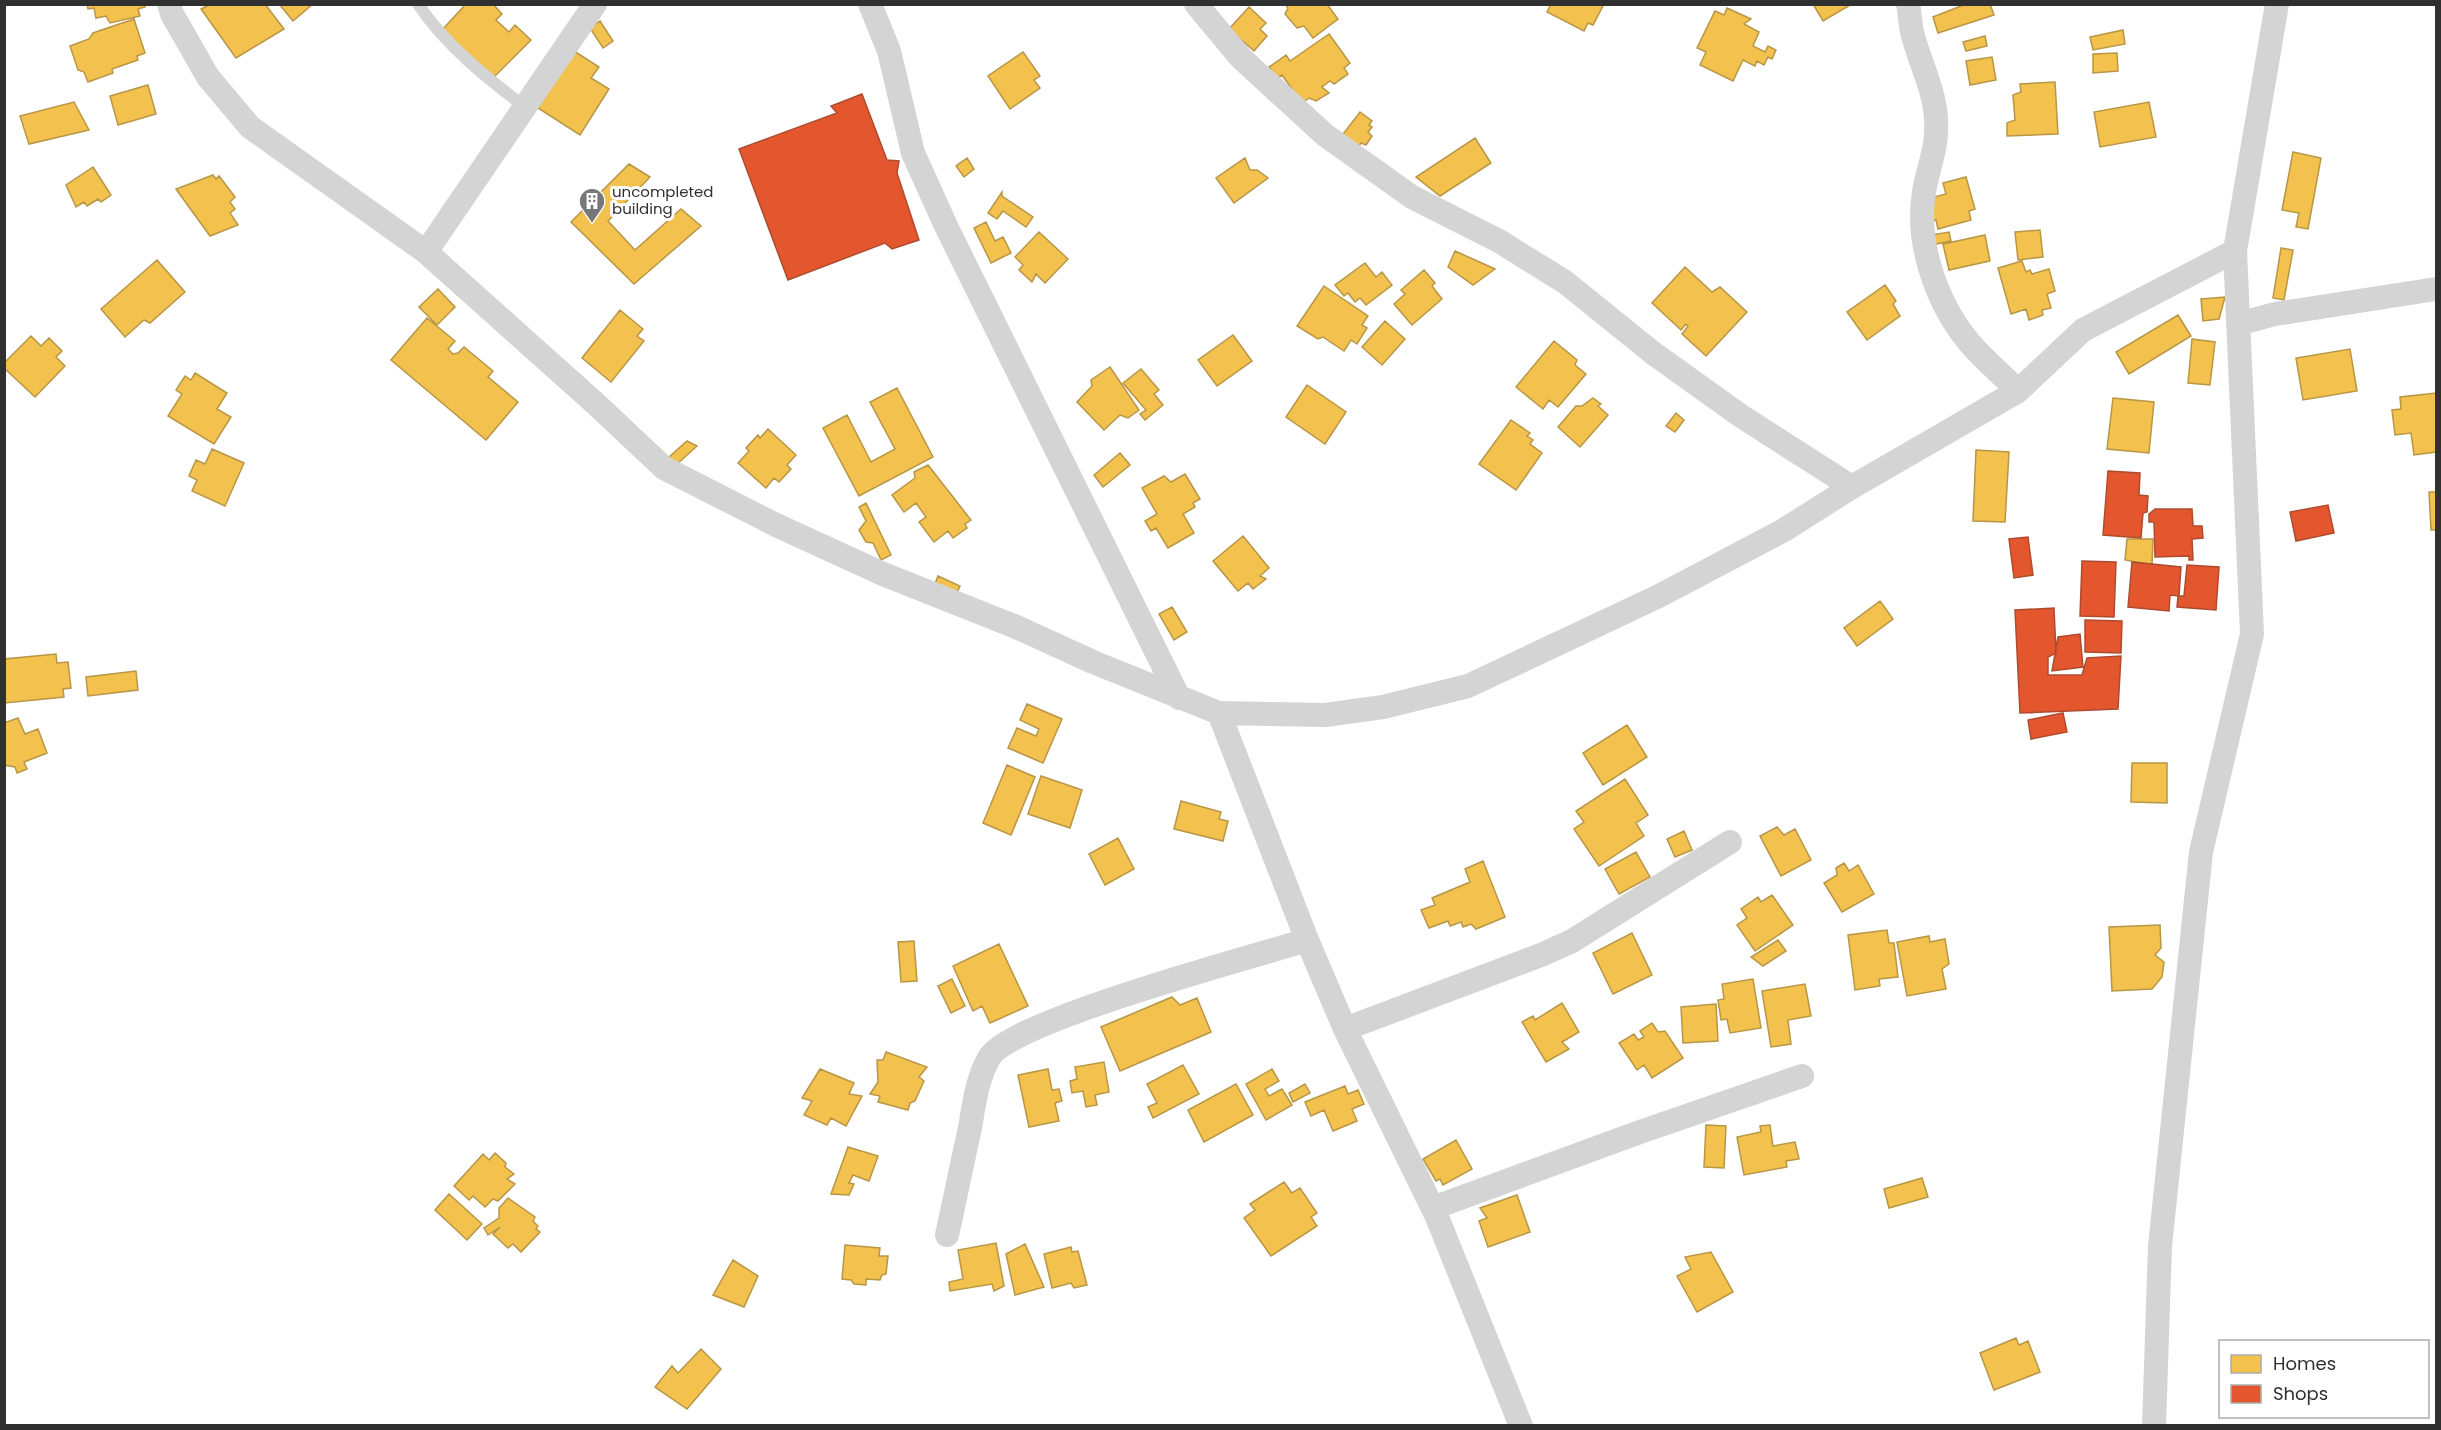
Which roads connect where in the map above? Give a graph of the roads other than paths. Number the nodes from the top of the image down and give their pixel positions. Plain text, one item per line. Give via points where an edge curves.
1 (169, 4) edge
2 (418, 4) edge
3 (595, 4) edge
4 (870, 4) edge
5 (1196, 4) edge
6 (1908, 4) edge
7 (2277, 4) edge
8 (525, 107) junction
9 (2235, 251) junction
10 (426, 252) junction
11 (2436, 289) edge
12 (2238, 324) junction
13 (2018, 391) junction
14 (1852, 487) junction
15 (1179, 698) junction
16 (1219, 713) junction
17 (1730, 842) dead end
18 (1307, 940) junction
19 (1345, 1029) junction
20 (1802, 1076) dead end
21 (1433, 1208) junction
22 (947, 1235) dead end
23 (1521, 1425) edge
24 (2154, 1425) edge

1 - 10 street via 208,77 250,127
2 - 8 lane via 429,22 484,75
3 - 8 street
4 - 15 street via 889,51 913,153
5 - 14 street via 1241,58 1325,135 1412,197 1499,241 1565,282 1653,353
6 - 13 street via 1936,119 1935,154 1924,193 1923,233 1930,268 1948,312 1974,348
7 - 9 street
8 - 10 street
9 - 12 street
9 - 13 street via 2083,330
10 - 15 street via 664,468 883,574
11 - 12 street via 2275,314
12 - 24 street via 2252,634 2201,852 2160,1246
13 - 14 street
14 - 16 street via 1784,530 1657,597 1468,686 1383,707 1325,715
15 - 16 street
16 - 18 street
17 - 19 street via 1572,941
18 - 19 street
18 - 22 street via 1156,985 1005,1042 990,1056 979,1083
19 - 21 street
20 - 21 street
21 - 23 street

